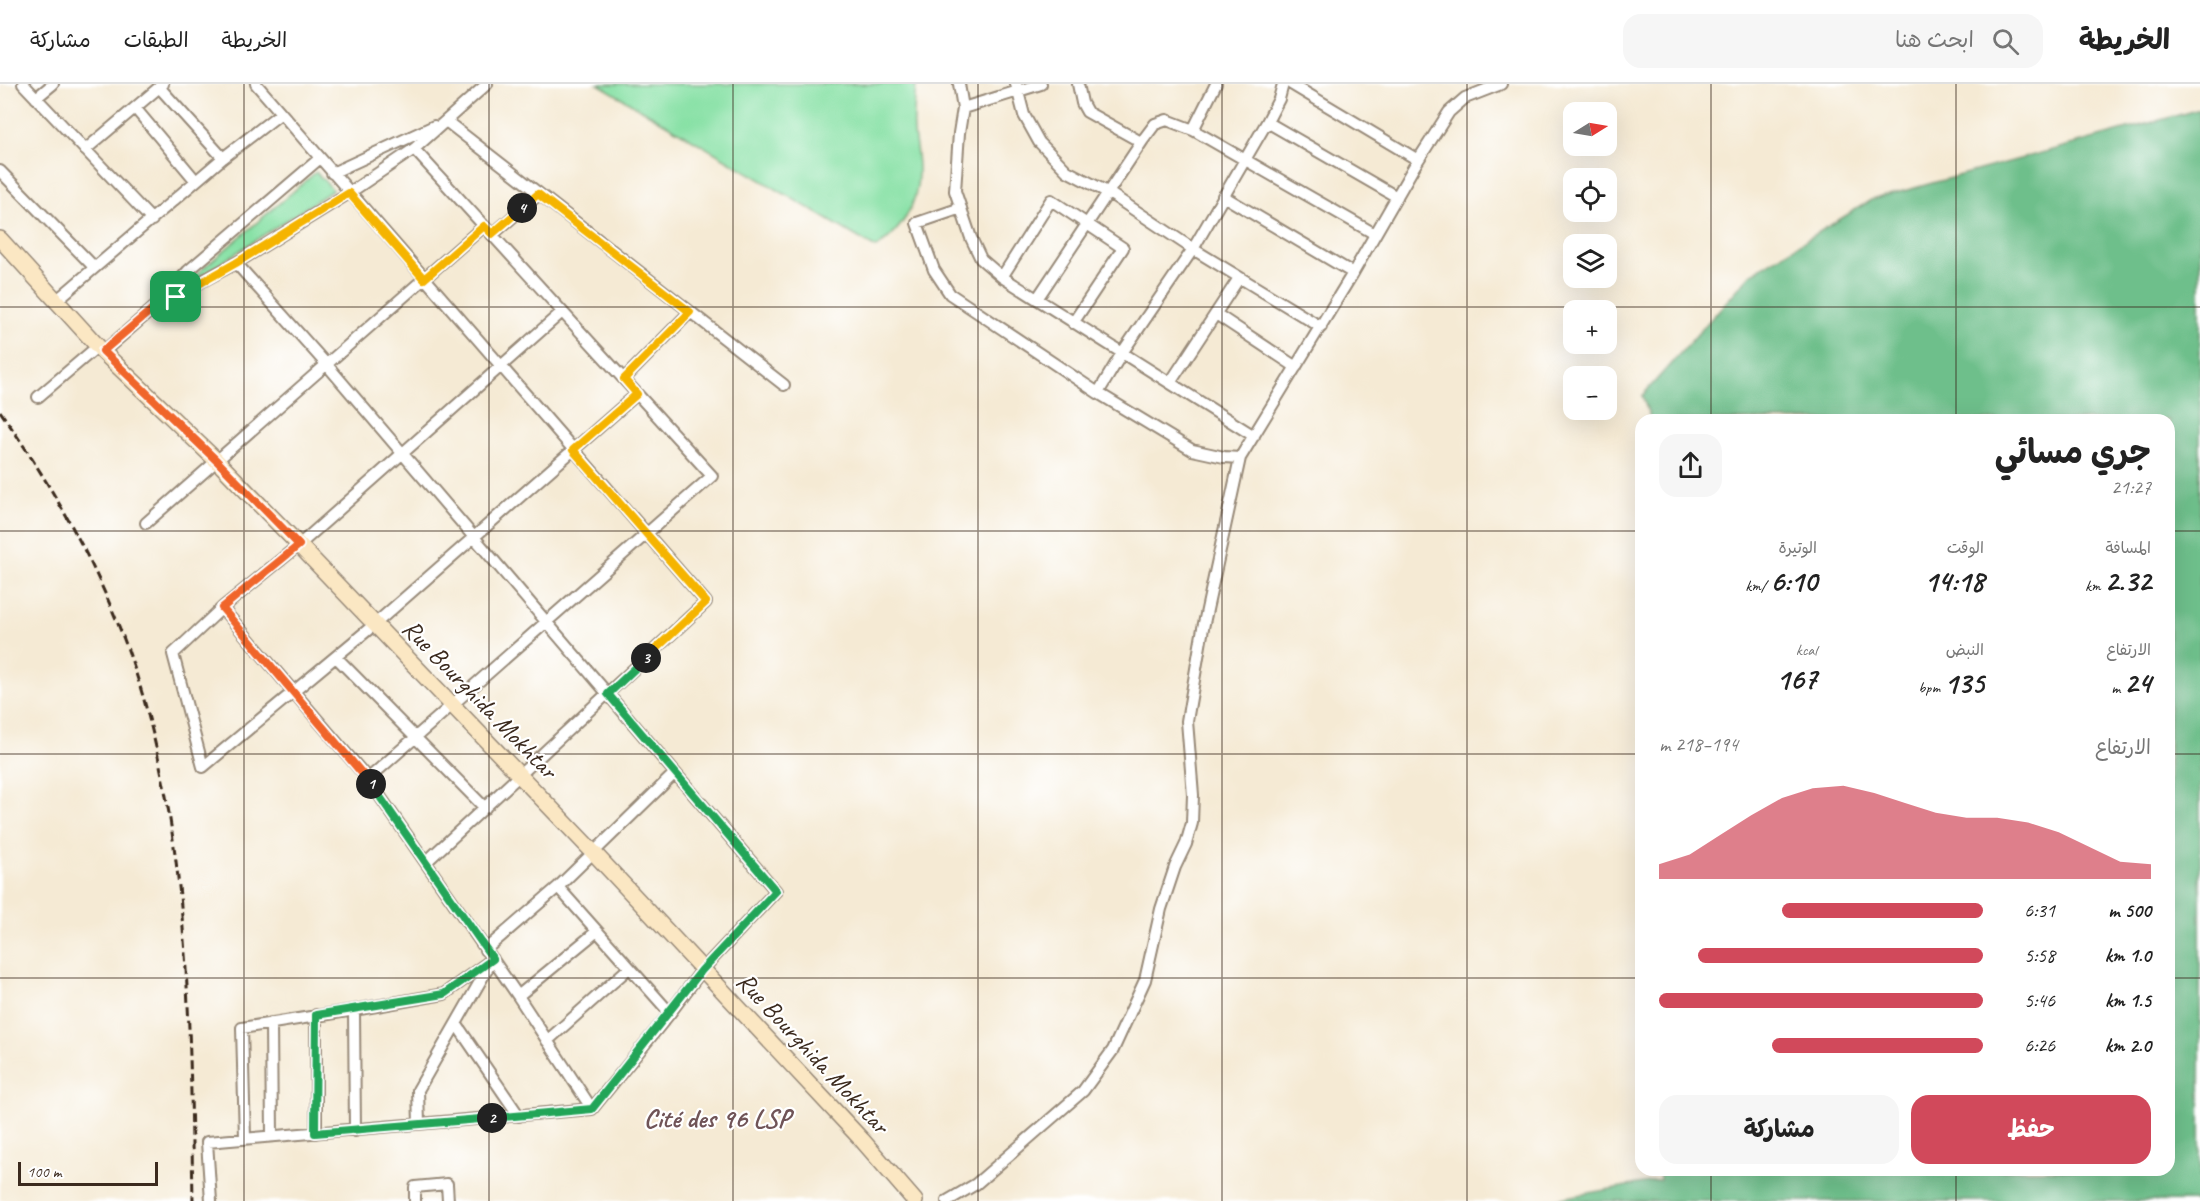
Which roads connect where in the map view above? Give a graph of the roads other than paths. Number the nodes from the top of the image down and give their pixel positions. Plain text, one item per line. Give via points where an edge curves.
1 (23, 84) edge
2 (53, 84) edge
3 (256, 84) edge
4 (487, 84) edge
5 (959, 84) edge
6 (1041, 84) edge
7 (1077, 84) edge
8 (1216, 84) edge
9 (1283, 84) edge
10 (1291, 84) edge
11 (1501, 84) edge
12 (161, 86) edge
13 (1017, 88) edge
14 (36, 98) junction
15 (135, 108) junction
16 (963, 108) junction
17 (281, 113) junction
18 (446, 121) junction
19 (1267, 122) junction
20 (1193, 130) junction
21 (1142, 142) junction
22 (414, 149) junction
23 (85, 150) junction
24 (223, 158) junction
25 (319, 159) junction
26 (1245, 160) junction
27 (1418, 160) junction
28 (0, 171) edge
29 (332, 173) junction
30 (196, 181) junction
31 (1109, 192) junction
32 (349, 193) junction
33 (538, 194) junction
34 (1223, 196) junction
35 (1396, 197) junction
36 (961, 208) junction
37 (152, 220) junction
38 (1087, 225) junction
39 (488, 230) junction
40 (1375, 234) junction
41 (0, 239) edge
42 (1193, 249) junction
43 (236, 263) junction
44 (94, 267) junction
45 (1353, 273) junction
46 (1002, 277) junction
47 (1239, 278) junction
48 (424, 279) junction
49 (1037, 299) junction
50 (57, 300) junction
51 (156, 306) junction
52 (562, 312) junction
53 (690, 312) junction
54 (1216, 314) junction
55 (1073, 323) junction
56 (1321, 327) junction
57 (100, 349) junction
58 (1122, 353) junction
59 (327, 365) junction
60 (501, 367) junction
61 (1296, 367) junction
62 (624, 379) junction
63 (1170, 383) junction
64 (784, 385) dead end
65 (1098, 393) junction
66 (637, 394) junction
67 (38, 397) dead end
68 (1254, 436) junction
69 (573, 450) junction
70 (402, 454) junction
71 (1240, 458) junction
72 (217, 461) junction
73 (146, 524) dead end
74 (646, 534) junction
75 (474, 538) junction
76 (299, 545) junction
77 (222, 608) junction
78 (546, 622) junction
79 (375, 624) junction
80 (336, 657) junction
81 (295, 692) junction
82 (608, 694) junction
83 (452, 707) junction
84 (415, 738) junction
85 (675, 773) junction
86 (520, 777) junction
87 (368, 779) junction
88 (485, 808) junction
89 (594, 853) junction
90 (426, 862) junction
91 (558, 887) junction
92 (596, 932) junction
93 (486, 950) junction
94 (493, 959) junction
95 (629, 968) junction
96 (702, 970) junction
97 (518, 996) junction
98 (354, 1010) junction
99 (670, 1013) junction
100 (316, 1015) junction
101 (271, 1023) junction
102 (457, 1025) junction
103 (548, 1041) junction
104 (592, 1109) junction
105 (519, 1116) junction
106 (419, 1124) junction
107 (355, 1131) junction
108 (315, 1133) junction
109 (272, 1136) junction
110 (246, 1138) junction
111 (211, 1201) edge
112 (416, 1201) edge
113 (448, 1201) edge
114 (915, 1201) edge
115 (947, 1201) edge

1 - 14 street
2 - 14 street
3 - 17 street
4 - 18 street
5 - 16 street
6 - 13 street
7 - 21 street via 1088,112
8 - 20 street
9 - 19 street
10 - 27 street
11 - 27 street via 1465,98 1449,112
12 - 15 street
12 - 24 street
13 - 16 street
13 - 31 street via 1024,115 1039,142 1067,171
14 - 23 street
15 - 23 street
15 - 30 street
16 - 36 street via 955,191
17 - 24 street
17 - 25 street
18 - 22 street
18 - 29 street
18 - 33 street
19 - 26 street
19 - 35 street
20 - 21 street via 1167,120 1155,124
20 - 26 street
21 - 31 street
22 - 32 street
22 - 39 street
23 - 37 street
24 - 30 street
25 - 29 street
25 - 51 street via 188,271
26 - 34 street
26 - 40 street
27 - 35 street
28 - 44 street
29 - 32 street
30 - 37 street
31 - 38 street
31 - 42 street
32 - 43 street
32 - 48 street
33 - 39 street
33 - 53 street
34 - 42 street
34 - 45 street
35 - 40 street
36 - 46 street via 981,259
36 - 65 street via 917,223 934,270 950,294
37 - 44 street
38 - 46 street via 1051,200
38 - 49 street
38 - 55 street via 1123,248
39 - 48 street
39 - 52 street
40 - 45 street
41 - 50 main road, Rue Bourghida Mokhtar
42 - 47 street
42 - 58 street
43 - 51 street
43 - 59 street
44 - 50 street
45 - 56 street
46 - 49 street
47 - 54 street
47 - 56 street
48 - 59 street
48 - 60 street
49 - 55 street
50 - 57 main road, Rue Bourghida Mokhtar
51 - 57 street
52 - 60 street
52 - 62 street
53 - 62 street
53 - 64 street
54 - 61 street
54 - 63 street
55 - 58 street
56 - 61 street
57 - 67 street
57 - 72 main road, Rue Bourghida Mokhtar
58 - 63 street
58 - 65 street
59 - 70 street
59 - 72 street
60 - 69 street
60 - 70 street
61 - 68 street
62 - 66 street
63 - 68 street
65 - 71 street via 1192,450
66 - 69 street
66 - 74 street via 712,476
68 - 71 street
69 - 74 street
69 - 75 street
70 - 75 street
70 - 76 street
71 - 115 street via 1187,721 1192,823 1161,909 1144,980 1113,1050 1083,1091 976,1184
72 - 73 street
72 - 76 main road, Rue Bourghida Mokhtar
74 - 78 street
74 - 82 street via 706,602
75 - 78 street
75 - 79 street
76 - 77 street
76 - 79 main road, Rue Bourghida Mokhtar
77 - 81 street
77 - 81 street via 173,654 203,767
78 - 82 street
78 - 83 street
79 - 80 street
79 - 83 main road, Rue Bourghida Mokhtar
80 - 81 street
80 - 84 street
81 - 87 street
82 - 85 street
82 - 86 street
83 - 84 street
83 - 86 main road, Rue Bourghida Mokhtar
84 - 87 street
84 - 88 street
85 - 89 street
85 - 96 street via 776,891
86 - 88 street
86 - 89 main road, Rue Bourghida Mokhtar
87 - 90 street
88 - 90 street
89 - 91 street
89 - 96 main road, Rue Bourghida Mokhtar
90 - 93 street
91 - 92 street
91 - 93 street
92 - 95 street
92 - 97 street
93 - 94 street
94 - 97 street
94 - 98 street via 444,994
94 - 102 street
95 - 99 street
95 - 103 street
96 - 99 street
96 - 114 main road, Rue Bourghida Mokhtar
97 - 103 street
98 - 100 street
98 - 107 street
99 - 104 street
100 - 101 street
100 - 108 street
101 - 109 street
101 - 110 street via 242,1028
102 - 105 street
102 - 106 street via 418,1090
103 - 104 street
104 - 105 street
105 - 106 street
106 - 107 street
107 - 108 street
108 - 109 street
109 - 110 street
110 - 111 street via 207,1142
112 - 113 street via 415,1187 447,1184

